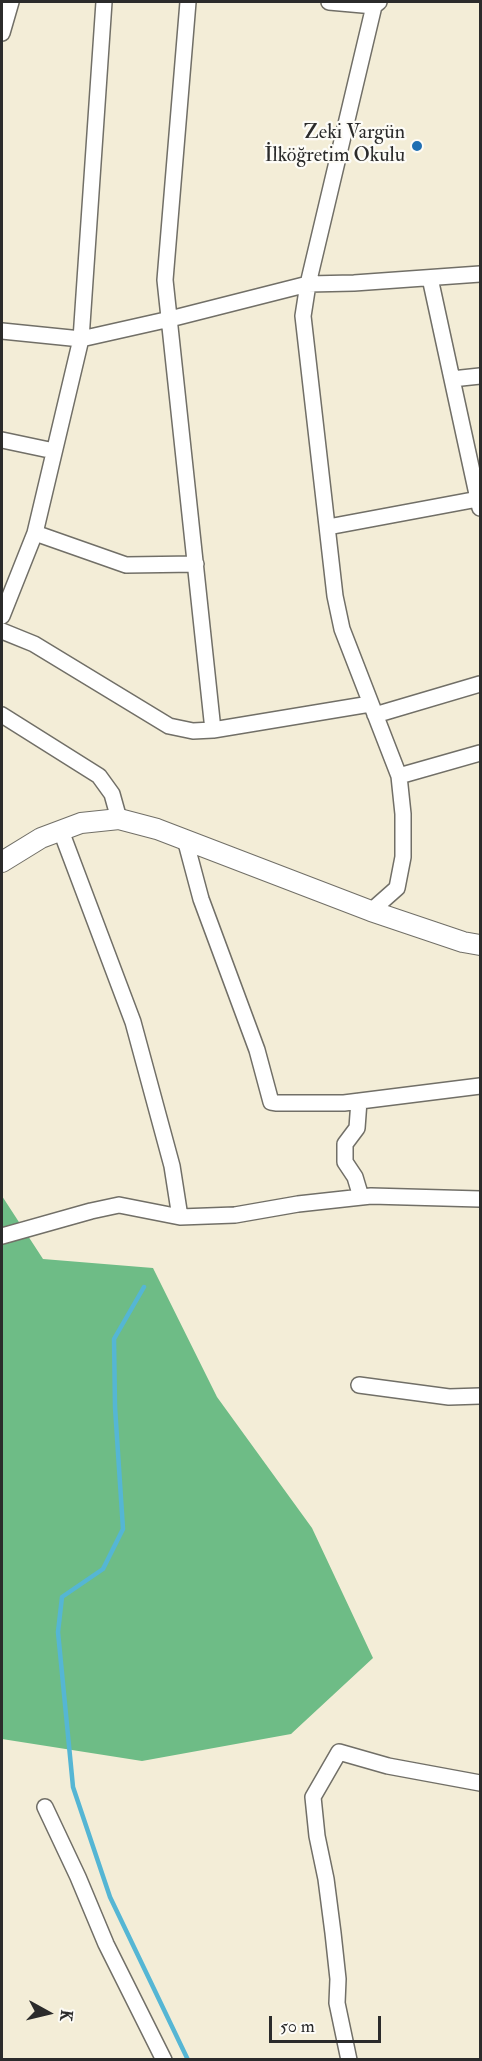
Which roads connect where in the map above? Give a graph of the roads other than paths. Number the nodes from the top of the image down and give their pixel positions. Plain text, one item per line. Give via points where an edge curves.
1 (11, 2) edge
2 (104, 2) edge
3 (188, 2) edge
4 (329, 2) edge
5 (377, 4) edge
6 (2, 33) edge
7 (480, 274) edge
8 (430, 278) junction
9 (308, 284) junction
10 (170, 319) junction
11 (2, 331) edge
12 (81, 339) junction
13 (480, 376) edge
14 (452, 379) junction
15 (2, 440) edge
16 (54, 451) junction
17 (479, 504) edge
18 (328, 527) junction
19 (35, 533) junction
20 (196, 564) junction
21 (2, 616) edge
22 (2, 630) edge
23 (480, 684) edge
24 (373, 710) junction
25 (2, 715) edge
26 (213, 730) junction
27 (480, 753) edge
28 (399, 776) junction
29 (119, 819) junction
30 (62, 831) junction
31 (185, 839) junction
32 (2, 862) edge
33 (371, 911) junction
34 (480, 945) edge
35 (480, 1086) edge
36 (359, 1101) junction
37 (361, 1197) junction
38 (480, 1198) edge
39 (180, 1217) junction
40 (2, 1236) edge
41 (359, 1385) dead end
42 (480, 1396) edge
43 (480, 1783) edge
44 (45, 1807) dead end
45 (164, 2060) edge
46 (349, 2060) edge

1 - 6 street
2 - 12 street
3 - 10 street via 165,280
4 - 5 street
5 - 9 street
7 - 8 street
8 - 9 street
8 - 14 street
9 - 10 street
9 - 18 street via 303,316
10 - 12 street
10 - 20 street
11 - 12 street
12 - 16 street
13 - 14 street
14 - 17 street
15 - 16 street
16 - 19 street
17 - 18 street
18 - 24 street via 342,629
19 - 20 street via 126,565
19 - 21 street
20 - 26 street
22 - 26 street via 34,644 169,726
23 - 24 street
24 - 26 street
24 - 28 street
25 - 29 street via 99,776 112,794
27 - 28 street
28 - 33 street via 404,857 397,888
29 - 30 street via 81,823
29 - 31 street
30 - 32 street via 41,838
30 - 39 street via 133,1022 172,1166
31 - 33 street
31 - 36 street via 201,899 257,1050 271,1102
33 - 34 street
35 - 36 street
36 - 37 street via 357,1128 345,1144 345,1162
37 - 38 street
37 - 39 street via 235,1215
39 - 40 street via 119,1205
41 - 42 street via 449,1397
43 - 46 street via 388,1766 339,1752 313,1797 338,1979 337,2003
44 - 45 street via 106,1944

